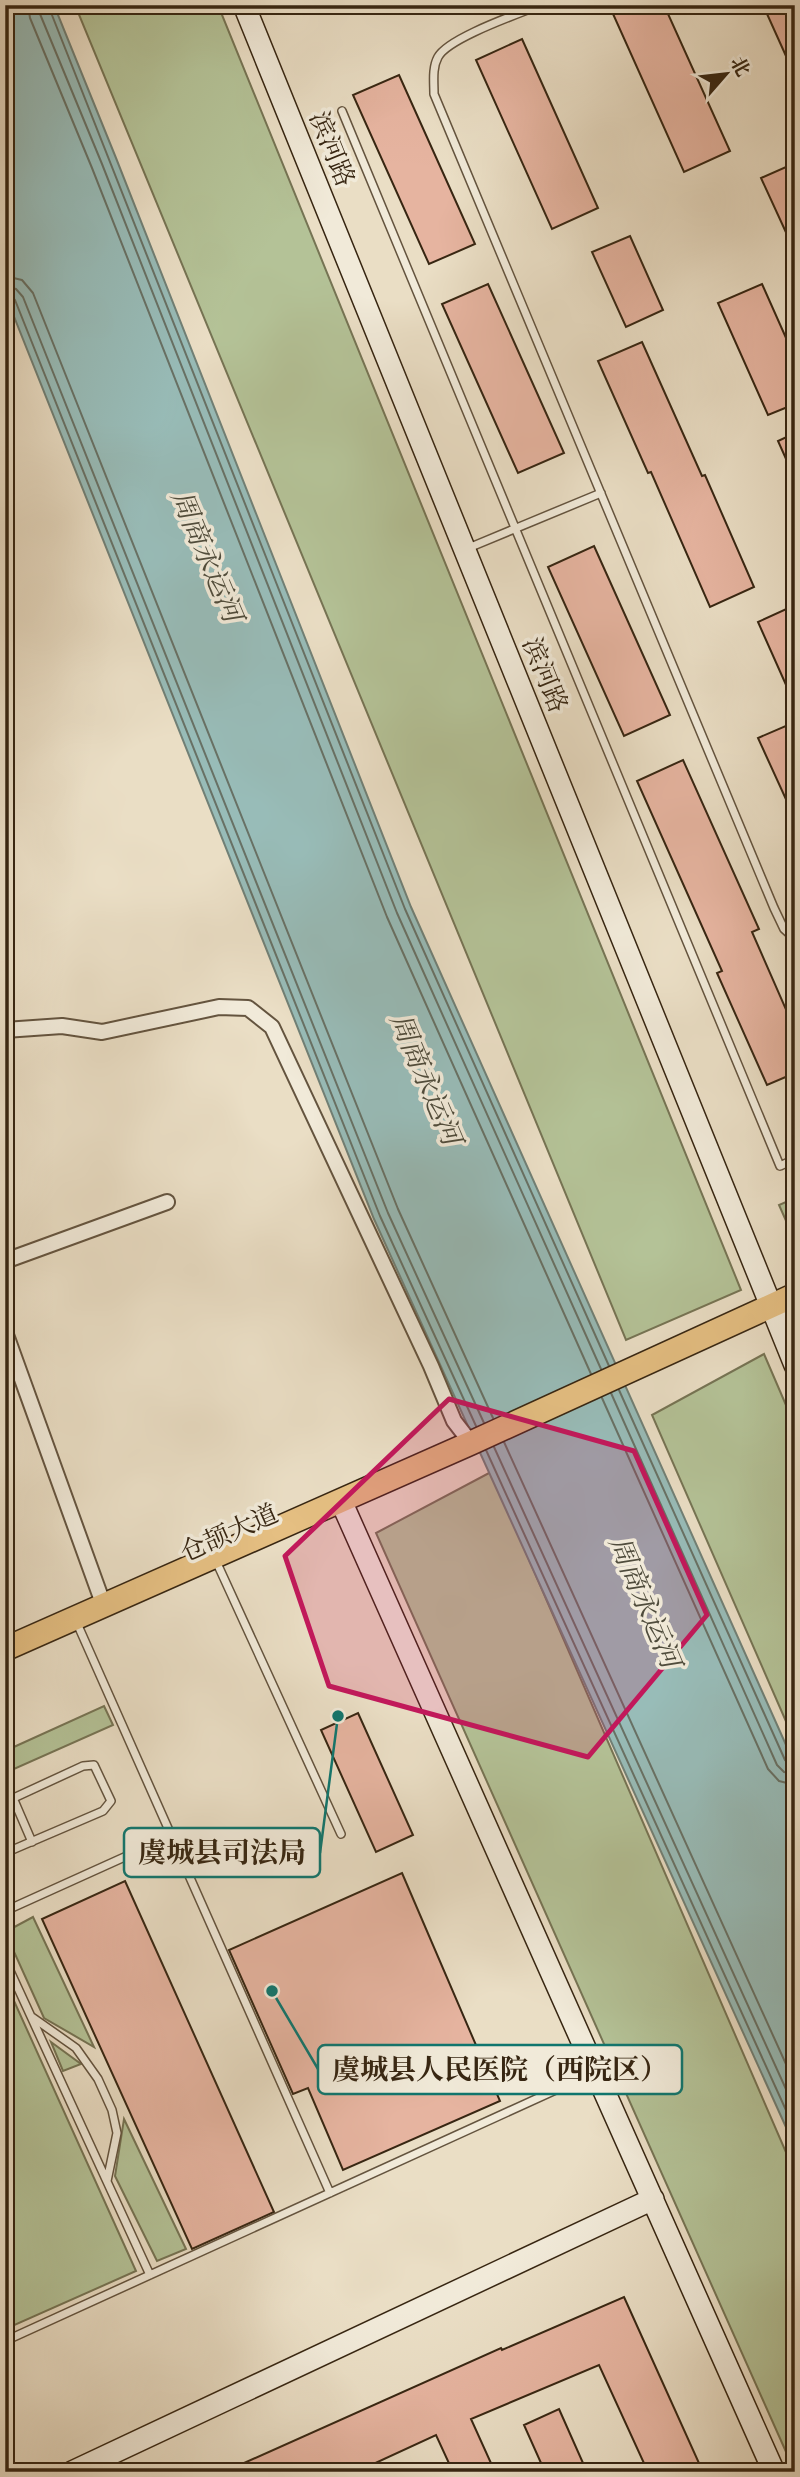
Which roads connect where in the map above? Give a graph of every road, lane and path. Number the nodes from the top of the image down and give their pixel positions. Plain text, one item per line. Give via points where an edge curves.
1 (244, 5) edge
2 (540, 5) edge
3 (342, 111) dead end
4 (601, 493) junction
5 (515, 528) junction
6 (464, 550) junction
7 (795, 939) edge
8 (5, 1030) edge
9 (795, 1159) edge
10 (167, 1202) dead end
11 (5, 1261) edge
12 (795, 1295) edge
13 (780, 1313) edge
14 (5, 1332) edge
15 (795, 1365) edge
16 (473, 1448) junction
17 (344, 1506) junction
18 (217, 1562) junction
19 (104, 1606) junction
20 (78, 1625) junction
21 (5, 1649) edge
22 (5, 1665) edge
23 (9, 1800) edge
24 (341, 1834) dead end
25 (171, 1836) junction
26 (32, 1842) junction
27 (5, 1853) edge
28 (5, 1911) edge
29 (5, 1960) edge
30 (32, 2017) junction
31 (597, 2071) junction
32 (107, 2182) junction
33 (330, 2193) junction
34 (653, 2199) junction
35 (150, 2275) junction
36 (6, 2340) edge
37 (72, 2472) edge
38 (774, 2472) edge

1 - 6 street, 滨河路
2 - 4 lane via 450,43 438,56 434,94
3 - 5 lane
4 - 5 lane
4 - 7 lane via 774,908
5 - 6 lane
5 - 9 lane via 780,1166
6 - 13 street, 滨河路
8 - 16 street via 62,1026 102,1032 219,1007 248,1008 272,1027 454,1421
10 - 11 street
12 - 13 main road
13 - 15 street, 滨河路
13 - 16 main road, 仓颉大道
14 - 19 street
16 - 17 main road, 仓颉大道
17 - 18 main road, 仓颉大道
17 - 31 street
18 - 19 main road, 仓颉大道
18 - 20 main road, 仓颉大道
18 - 24 lane
19 - 20 main road, 仓颉大道
20 - 21 main road, 仓颉大道
20 - 22 main road, 仓颉大道
20 - 25 lane
23 - 26 lane
23 - 26 lane via 94,1765 111,1801 103,1811
25 - 28 lane
25 - 33 lane
26 - 27 lane
29 - 30 lane
30 - 32 lane
30 - 32 lane via 76,2048 98,2079 117,2133
31 - 33 lane
31 - 34 street
32 - 35 lane
33 - 35 lane
34 - 37 street
34 - 38 street
35 - 36 lane

